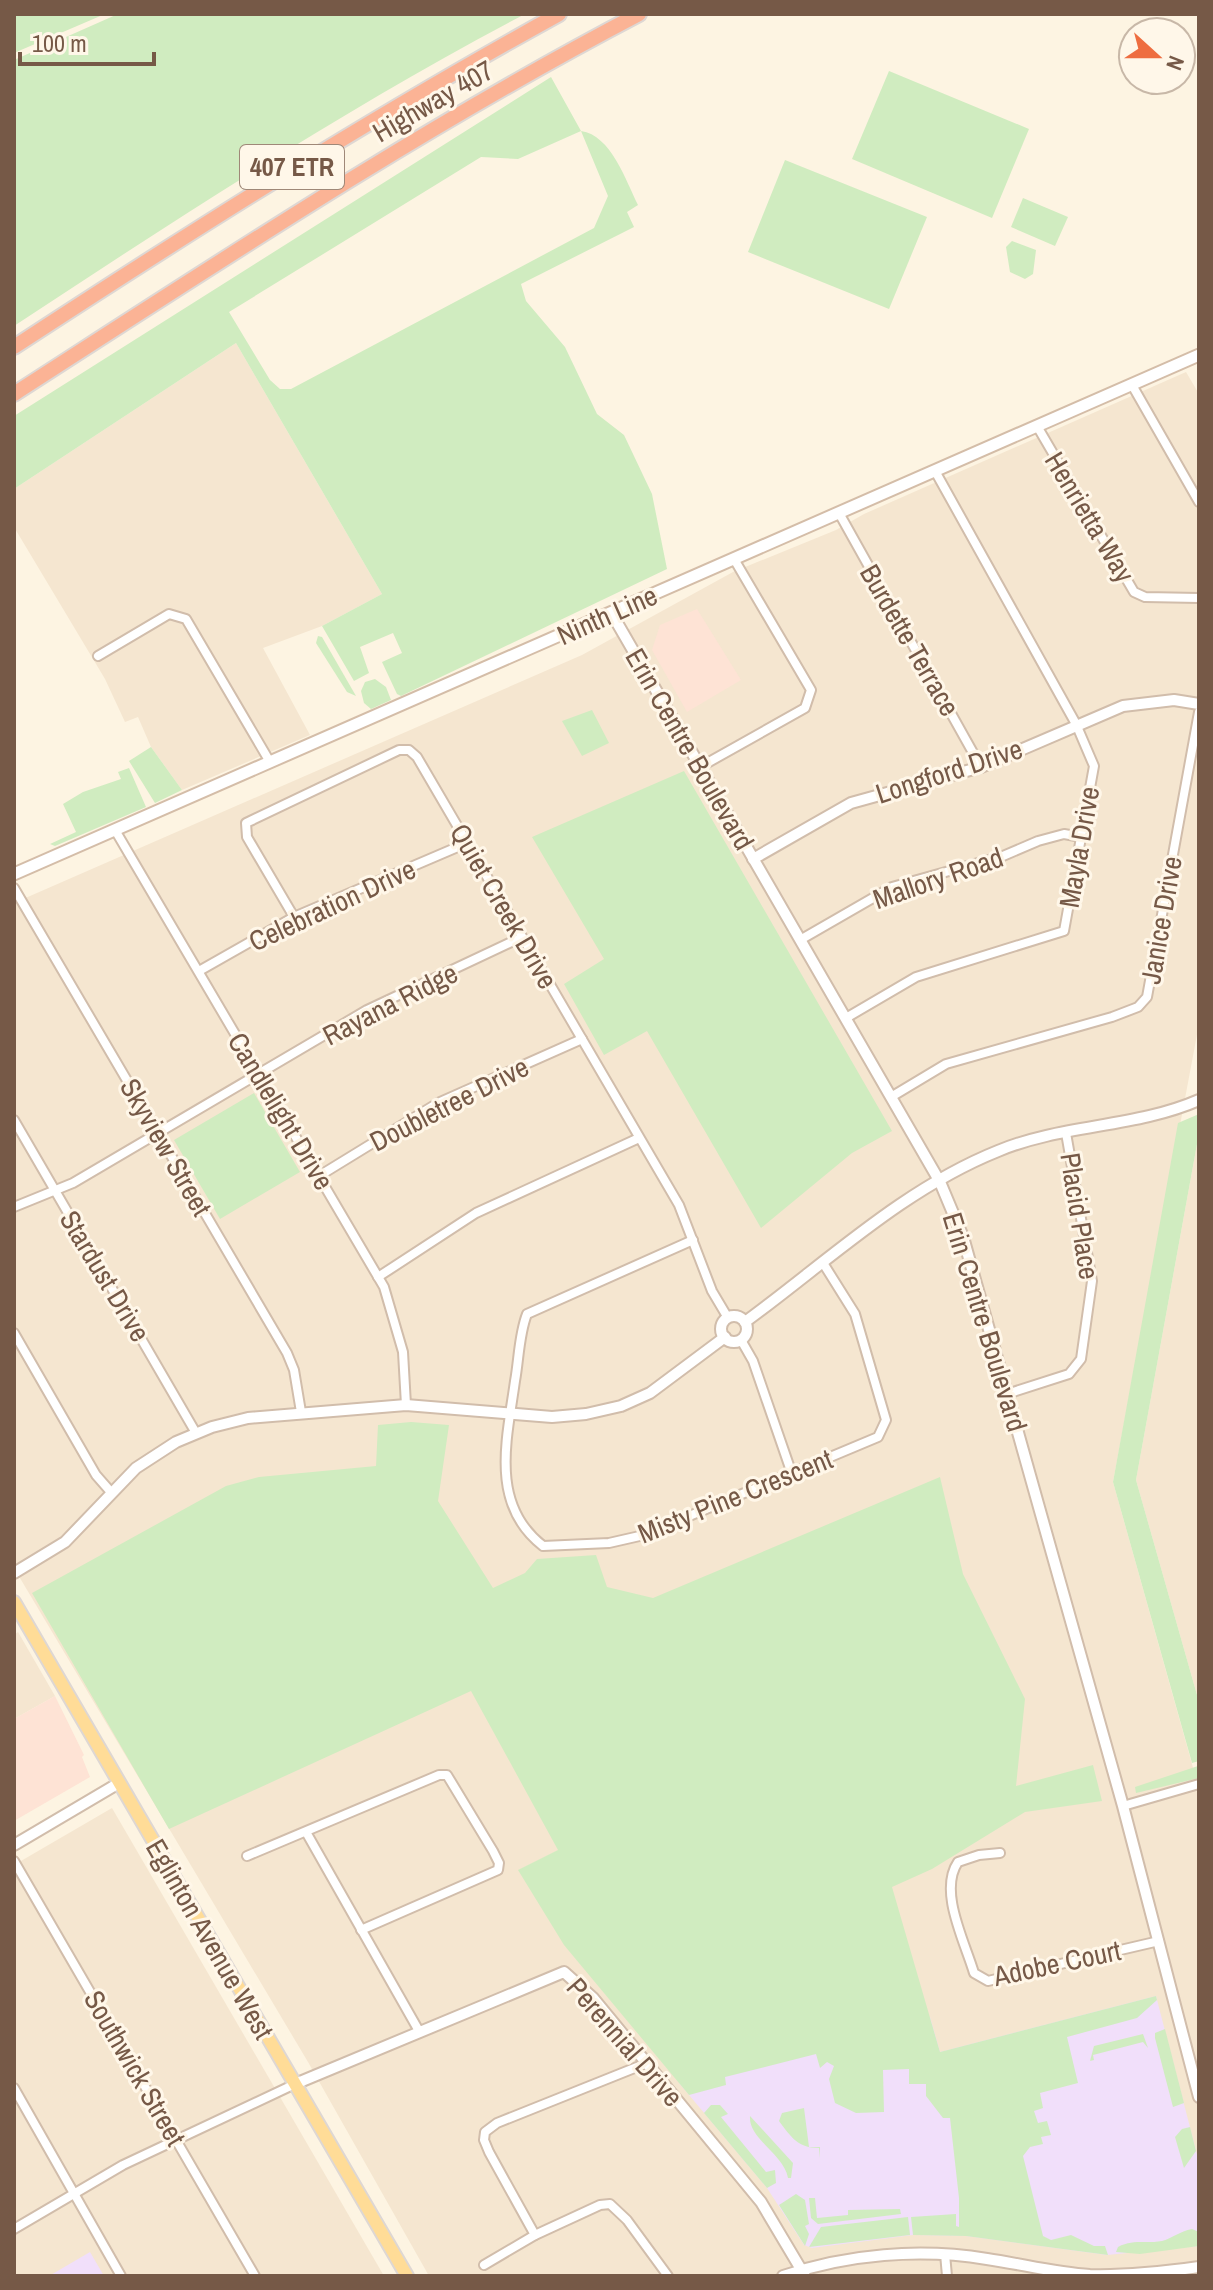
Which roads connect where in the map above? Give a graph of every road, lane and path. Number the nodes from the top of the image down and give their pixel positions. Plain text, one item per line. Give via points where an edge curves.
1 (559, 14) edge
2 (639, 14) edge
3 (14, 347) edge
4 (1199, 355) edge
5 (1132, 385) junction
6 (14, 394) edge
7 (1037, 426) junction
8 (935, 471) junction
9 (1199, 502) edge
10 (839, 513) junction
11 (734, 559) junction
12 (1199, 598) edge
13 (612, 614) junction
14 (98, 656) dead end
15 (1199, 704) edge
16 (1199, 712) edge
17 (1076, 724) junction
18 (270, 762) junction
19 (700, 767) junction
20 (981, 767) junction
21 (115, 830) junction
22 (1081, 837) junction
23 (467, 843) junction
24 (753, 859) junction
25 (14, 874) edge
26 (14, 888) edge
27 (294, 917) junction
28 (522, 937) junction
29 (800, 940) junction
30 (199, 971) junction
31 (846, 1018) junction
32 (582, 1039) junction
33 (259, 1074) junction
34 (891, 1097) junction
35 (1199, 1100) edge
36 (14, 1120) edge
37 (1066, 1133) junction
38 (158, 1134) junction
39 (639, 1138) junction
40 (319, 1176) junction
41 (940, 1182) junction
42 (55, 1192) junction
43 (14, 1207) edge
44 (693, 1240) junction
45 (823, 1263) junction
46 (378, 1277) junction
47 (728, 1318) junction
48 (745, 1322) junction
49 (14, 1333) edge
50 (725, 1337) junction
51 (743, 1342) junction
52 (1010, 1393) junction
53 (406, 1405) junction
54 (301, 1412) junction
55 (510, 1414) junction
56 (196, 1433) junction
57 (792, 1474) junction
58 (110, 1491) junction
59 (14, 1573) edge
60 (14, 1602) edge
61 (119, 1783) junction
62 (1199, 1784) edge
63 (1123, 1806) junction
64 (306, 1832) junction
65 (14, 1845) edge
66 (1000, 1853) dead end
67 (247, 1856) dead end
68 (14, 1861) edge
69 (361, 1930) junction
70 (1159, 1941) junction
71 (419, 2031) junction
72 (647, 2063) junction
73 (295, 2084) junction
74 (14, 2088) edge
75 (1199, 2097) edge
76 (176, 2138) junction
77 (77, 2193) junction
78 (14, 2229) edge
79 (535, 2235) junction
80 (945, 2254) junction
81 (484, 2265) dead end
82 (1199, 2267) edge
83 (803, 2273) edge
84 (121, 2276) edge
85 (255, 2276) edge
86 (407, 2276) edge
87 (668, 2276) edge
88 (783, 2276) edge
89 (947, 2276) edge

1 - 3 highway, Highway 407 / 407 ETR via 283,173
2 - 6 highway, Highway 407 / 407 ETR via 319,199
4 - 5 main road, Ninth Line
5 - 7 main road, Ninth Line
5 - 9 street
7 - 8 main road, Ninth Line
7 - 12 street, Henrietta Way via 1134,592
8 - 10 main road, Ninth Line
8 - 17 street, Mayla Drive
10 - 11 main road, Ninth Line
10 - 20 street, Burdette Terrace
11 - 13 main road, Ninth Line
11 - 19 street via 811,690 810,700 805,708
13 - 18 main road, Ninth Line
13 - 19 street, Erin Centre Boulevard
14 - 18 street via 169,614 178,614 186,619
15 - 17 street, Longford Drive via 1144,701
16 - 34 street, Janice Drive via 1147,997 1138,1007 1112,1017 946,1064
17 - 20 street, Longford Drive
17 - 22 street, Mayla Drive via 1094,766
18 - 21 main road, Ninth Line
19 - 24 street, Erin Centre Boulevard
20 - 24 street, Longford Drive via 851,803
21 - 25 main road, Ninth Line
21 - 30 street, Candlelight Drive
22 - 29 street, Mallory Road via 1064,834 892,887
22 - 31 street, Mayla Drive via 1064,931 916,977
23 - 27 street, Celebration Drive
23 - 27 street, Quiet Creek Drive via 417,757 399,750 246,823 247,837
23 - 28 street, Quiet Creek Drive
24 - 29 street, Erin Centre Boulevard
26 - 38 street, Skyview Street
27 - 30 street, Celebration Drive
28 - 32 street, Quiet Creek Drive
28 - 33 street, Rayana Ridge via 367,1010
29 - 31 street, Erin Centre Boulevard
30 - 33 street, Candlelight Drive
31 - 34 street, Erin Centre Boulevard
32 - 39 street, Quiet Creek Drive
32 - 40 street, Doubletree Drive via 438,1103
33 - 38 street, Rayana Ridge
33 - 40 street, Candlelight Drive
34 - 41 street, Erin Centre Boulevard
35 - 37 street via 1167,1113
36 - 42 street, Stardust Drive
37 - 41 street via 997,1151
37 - 52 street, Placid Place via 1092,1281 1081,1359 1069,1374
38 - 42 street, Rayana Ridge
38 - 54 street, Skyview Street via 287,1353
39 - 44 street, Quiet Creek Drive via 679,1205
39 - 46 street via 476,1213
40 - 46 street, Candlelight Drive
41 - 45 street
41 - 52 street, Erin Centre Boulevard via 963,1237
42 - 43 street, Rayana Ridge
42 - 56 street, Stardust Drive
44 - 47 street, Quiet Creek Drive
44 - 55 street via 527,1314
45 - 48 street
45 - 57 street, Misty Pine Crescent via 855,1314 886,1420 878,1437
46 - 53 street, Candlelight Drive via 400,1335
47 - 48 street via 737,1316
47 - 50 street via 722,1326
48 - 51 street
49 - 58 street
50 - 51 street
50 - 55 street via 672,1379 621,1406 570,1417
51 - 57 street
52 - 63 street, Erin Centre Boulevard
53 - 54 street
53 - 55 street
54 - 56 street via 248,1418
55 - 57 street, Misty Pine Crescent via 505,1485 532,1537 543,1546 627,1540
56 - 58 street via 151,1456
58 - 59 street via 65,1542
60 - 61 main road, Eglinton Avenue West
61 - 65 street
61 - 73 main road, Eglinton Avenue West
62 - 63 street
63 - 70 street, Erin Centre Boulevard
64 - 67 street
64 - 69 street
64 - 69 street via 447,1775 493,1851 499,1863 494,1875
66 - 70 street, Adobe Court via 958,1862 950,1878 979,1979
68 - 76 street, Southwick Street
69 - 71 street
70 - 75 street, Erin Centre Boulevard
71 - 72 street, Perennial Drive via 564,1972
71 - 73 street, Perennial Drive
72 - 79 street via 485,2132 489,2152
72 - 83 street, Perennial Drive via 761,2202
73 - 76 street
73 - 86 main road, Eglinton Avenue West
74 - 77 street
76 - 77 street
76 - 85 street, Southwick Street
77 - 78 street
77 - 84 street
79 - 81 street
79 - 87 street via 610,2204
80 - 82 street via 1090,2275
80 - 83 street via 870,2257
80 - 89 street
83 - 88 street

